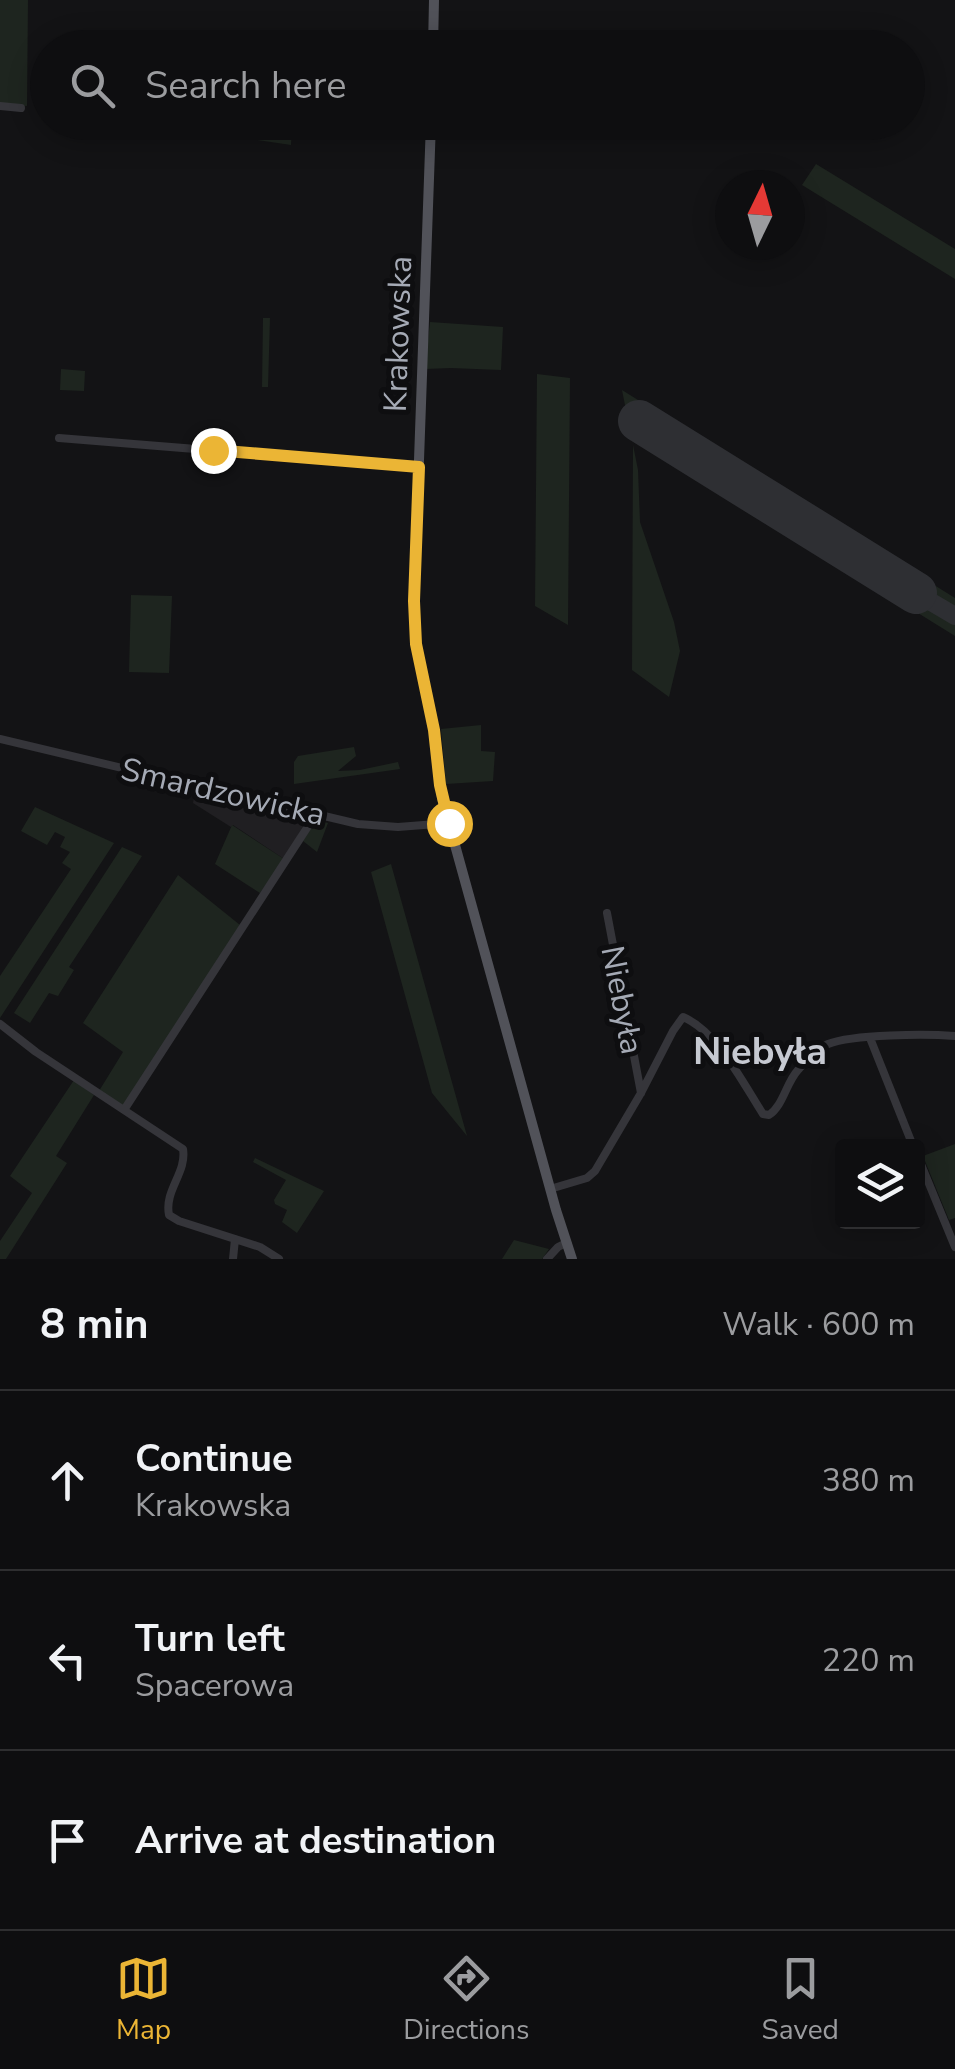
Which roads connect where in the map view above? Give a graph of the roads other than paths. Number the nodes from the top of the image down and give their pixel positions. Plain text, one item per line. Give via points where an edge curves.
1 (434, 0) edge
2 (433, 30) edge
3 (0, 106) edge
4 (21, 108) dead end
5 (430, 140) edge
6 (60, 438) dead end
7 (419, 467) junction
8 (0, 739) edge
9 (316, 814) junction
10 (449, 823) junction
11 (607, 913) dead end
12 (0, 1024) edge
13 (955, 1036) edge
14 (870, 1038) junction
15 (639, 1090) junction
16 (124, 1110) junction
17 (910, 1139) edge
18 (925, 1174) edge
19 (550, 1189) junction
20 (235, 1239) junction
21 (566, 1244) junction
22 (955, 1247) edge
23 (233, 1259) edge
24 (279, 1259) edge
25 (547, 1259) edge
26 (572, 1259) edge

1 - 2 main road
3 - 4 street
5 - 7 main road, Krakowska
6 - 7 street
7 - 10 main road, Krakowska via 416,644
8 - 9 street, Smardzowicka
9 - 10 street, Smardzowicka via 380,826
9 - 16 street
10 - 19 main road, Krakowska
11 - 15 street, Niebyła
12 - 16 street
13 - 14 street
14 - 15 street via 818,1050 790,1080 772,1114 763,1114 718,1046 683,1017
14 - 17 street
15 - 19 street via 593,1174
16 - 20 street via 184,1149 169,1214
18 - 22 street
19 - 21 main road
20 - 23 street
20 - 24 street
21 - 25 street
21 - 26 main road

